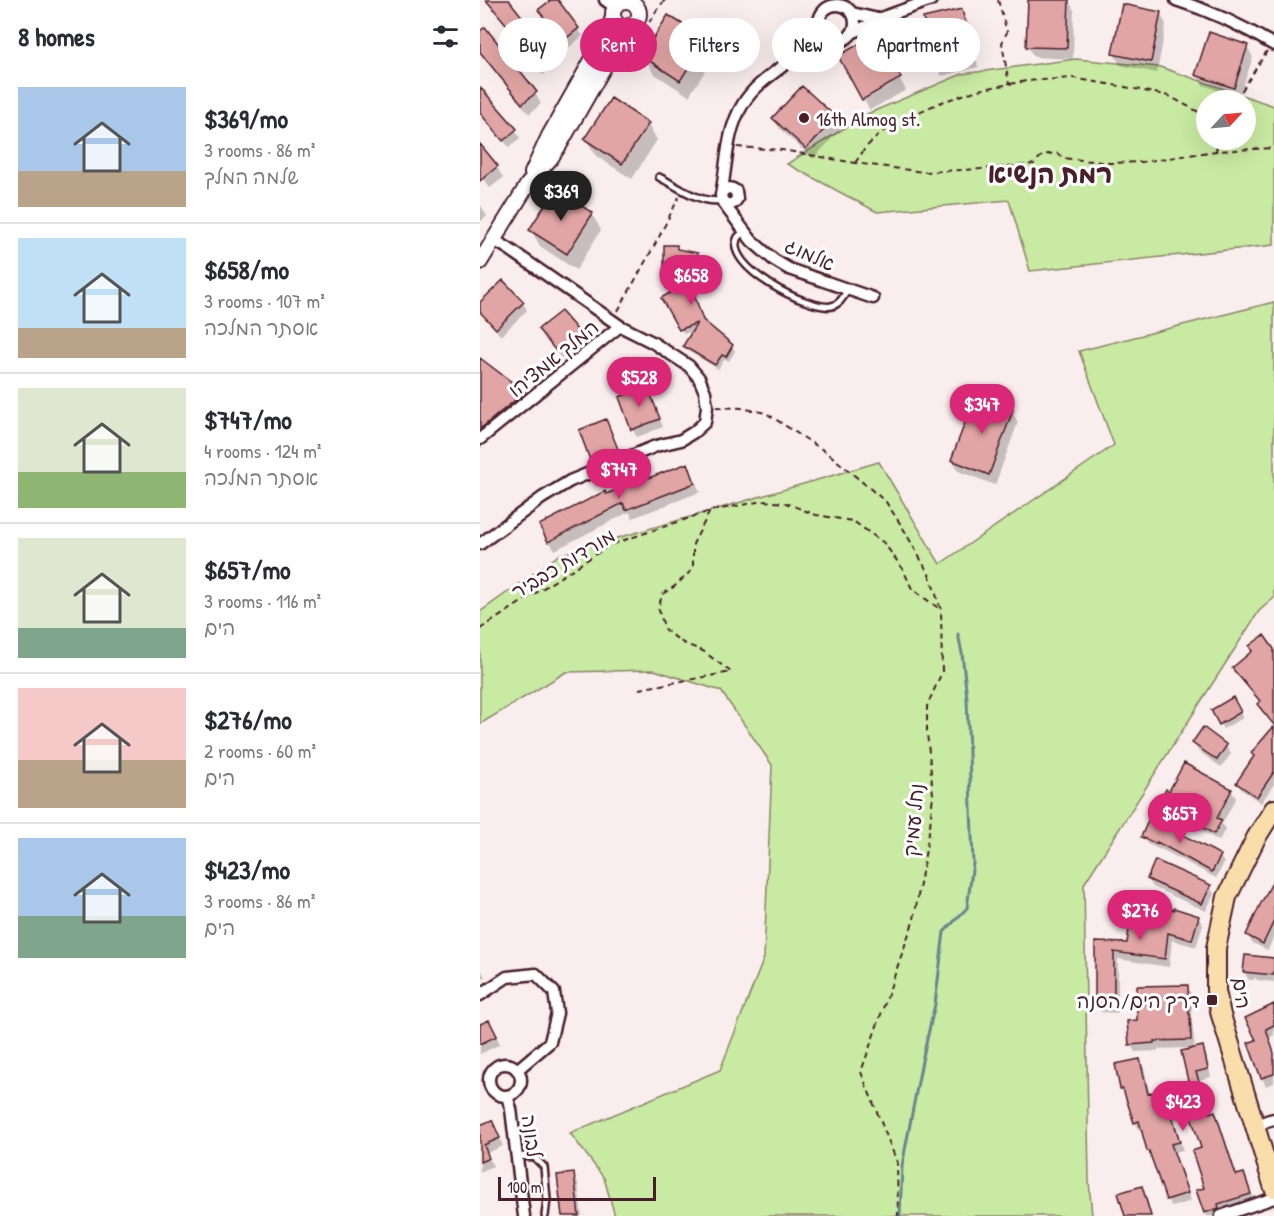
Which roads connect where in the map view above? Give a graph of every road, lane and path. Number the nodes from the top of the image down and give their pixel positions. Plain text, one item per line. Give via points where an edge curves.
1 (645, 0) edge
2 (665, 0) edge
3 (931, 0) edge
4 (998, 0) edge
5 (1176, 0) edge
6 (829, 4) edge
7 (617, 5) edge
8 (848, 7) edge
9 (635, 18) edge
10 (636, 18) edge
11 (651, 18) edge
12 (821, 18) edge
13 (876, 18) edge
14 (881, 18) edge
15 (856, 31) edge
16 (852, 33) junction
17 (844, 40) edge
18 (1273, 44) edge
19 (601, 72) edge
20 (774, 72) edge
21 (1009, 84) junction
22 (1243, 90) edge
23 (1196, 111) edge
24 (728, 146) junction
25 (1274, 148) edge
26 (1216, 151) joint
27 (726, 160) junction
28 (855, 164) junction
29 (659, 177) dead end
30 (528, 184) junction
31 (683, 189) junction
32 (736, 195) junction
33 (722, 198) junction
34 (744, 229) junction
35 (659, 237) junction
36 (494, 240) junction
37 (664, 240) dead end
38 (480, 262) edge
39 (847, 290) junction
40 (873, 298) dead end
41 (617, 323) junction
42 (707, 407) junction
43 (480, 439) edge
44 (710, 511) junction
45 (480, 544) edge
46 (940, 610) junction
47 (480, 630) edge
48 (639, 689) dead end
49 (1274, 809) edge
50 (480, 995) edge
51 (517, 1070) junction
52 (484, 1084) edge
53 (507, 1096) junction
54 (1274, 1119) edge
55 (1257, 1132) junction
56 (517, 1156) junction
57 (1274, 1188) edge
58 (1274, 1198) edge
59 (524, 1216) edge
60 (544, 1216) edge
61 (898, 1216) edge
62 (1221, 1216) edge

1 - 10 street
2 - 11 path
3 - 14 street
4 - 21 path via 1007,32 1002,43
5 - 18 street
6 - 8 street
6 - 12 street
7 - 9 street via 634,4
7 - 30 street via 609,30 544,145
8 - 13 street
8 - 16 street via 855,24
15 - 16 street
16 - 17 street
18 - 22 path
19 - 30 street via 550,159
20 - 24 street via 747,97 735,119
21 - 23 path via 1072,78 1169,96
21 - 28 path via 978,90 908,117 881,133
24 - 27 street
24 - 28 path via 782,150
25 - 26 path
26 - 28 path via 1110,163 1063,158 1056,153 1041,156 1034,164 981,170 924,172
27 - 32 street
27 - 33 street
29 - 31 lane
30 - 36 street
31 - 33 lane via 708,201
31 - 35 path
32 - 33 street via 729,188 724,189
32 - 34 street
33 - 34 street, אלמוג
34 - 39 street, אלמוג via 763,251 789,269
34 - 39 lane via 736,245 738,254 764,280 825,307 837,304
35 - 37 path
35 - 41 path
36 - 38 street
36 - 41 street
39 - 40 street, אלמוג
41 - 42 street via 689,366 699,378
41 - 43 street, המלך אמציהו
42 - 45 street via 705,422 681,440 656,446 570,481
42 - 46 path, נחל עמיק via 766,413 829,454 886,502 930,576
44 - 46 path, מורדות כבביר via 763,501 786,503 816,515 853,521 884,543 912,589
44 - 47 path, מורדות כבביר via 610,545
44 - 48 path via 693,544 693,569 663,594 658,607 665,630 731,672
46 - 61 path, נחל עמיק via 942,672 927,706 933,794 916,908 861,1072 897,1162
49 - 55 main road, הים via 1227,897 1216,948 1216,991 1221,1015
50 - 51 street via 507,977 536,975 554,992 556,1013 550,1042
51 - 52 street via 507,1064 497,1066
51 - 53 street via 520,1087
52 - 53 street
53 - 56 street, לבונה
54 - 55 street via 1263,1122
55 - 57 main road, הים
56 - 59 street, לבונה
56 - 60 lane via 534,1157 544,1167
58 - 62 street

